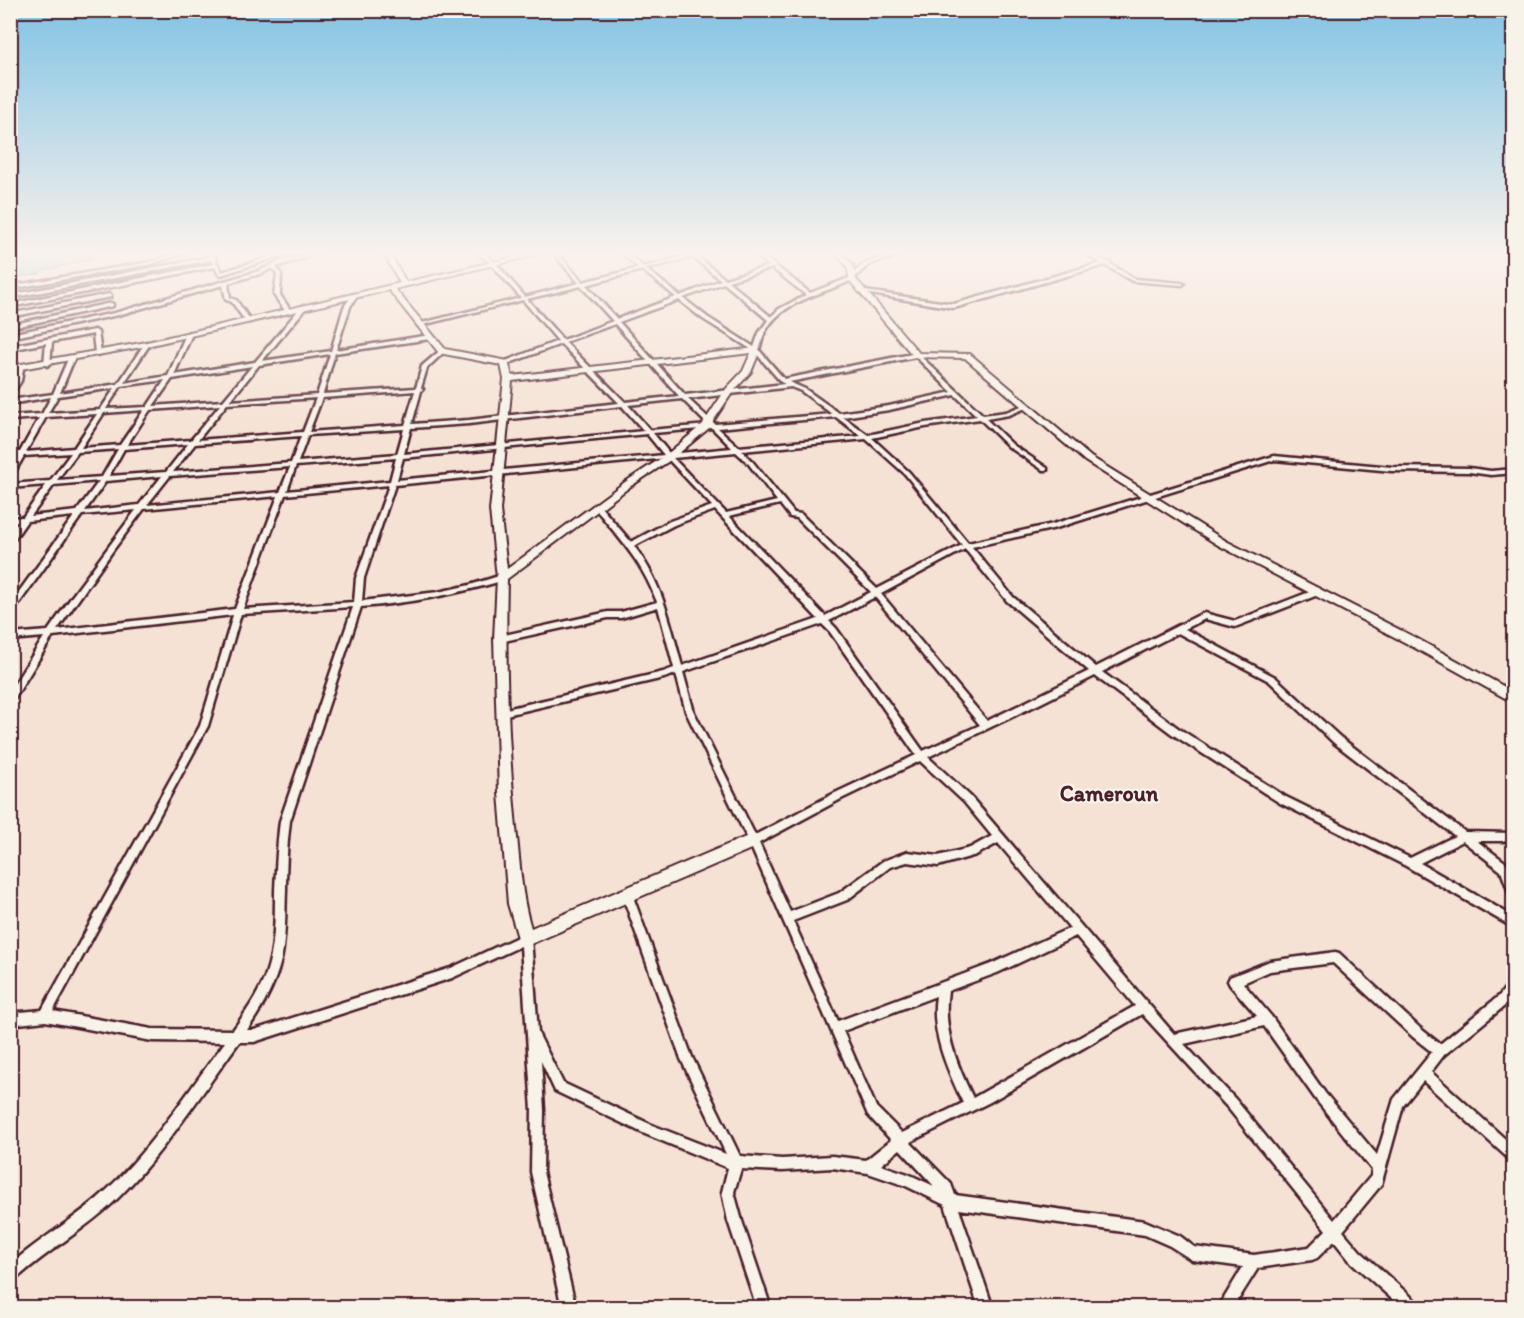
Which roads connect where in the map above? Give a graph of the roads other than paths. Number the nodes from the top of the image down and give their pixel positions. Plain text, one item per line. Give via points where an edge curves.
1 (72, 314) edge
2 (116, 314) edge
3 (243, 314) edge
4 (278, 314) edge
5 (298, 314) edge
6 (345, 314) edge
7 (411, 314) edge
8 (463, 314) edge
9 (536, 314) edge
10 (608, 314) edge
11 (639, 314) edge
12 (701, 314) edge
13 (763, 314) edge
14 (778, 314) edge
15 (883, 314) edge
16 (770, 319) junction
17 (248, 321) junction
18 (616, 323) junction
19 (420, 325) junction
20 (10, 327) edge
21 (189, 334) junction
22 (10, 336) edge
23 (430, 337) junction
24 (49, 341) junction
25 (562, 342) junction
26 (147, 344) junction
27 (10, 348) edge
28 (756, 350) junction
29 (442, 351) junction
30 (98, 353) junction
31 (334, 353) junction
32 (918, 355) junction
33 (71, 359) junction
34 (652, 362) junction
35 (505, 363) junction
36 (46, 364) junction
37 (257, 364) junction
38 (10, 369) edge
39 (20, 369) junction
40 (589, 369) junction
41 (170, 377) junction
42 (508, 379) junction
43 (787, 383) junction
44 (119, 385) junction
45 (420, 389) junction
46 (729, 391) junction
47 (954, 393) junction
48 (10, 394) edge
49 (56, 394) junction
50 (319, 397) junction
51 (684, 398) junction
52 (10, 402) edge
53 (228, 403) junction
54 (623, 405) junction
55 (1026, 406) junction
56 (148, 408) junction
57 (101, 411) junction
58 (43, 416) junction
59 (836, 416) junction
60 (981, 417) junction
61 (10, 418) edge
62 (503, 418) junction
63 (706, 423) junction
64 (410, 426) junction
65 (716, 428) junction
66 (649, 432) junction
67 (305, 434) junction
68 (867, 438) junction
69 (195, 442) junction
70 (500, 446) junction
71 (122, 447) junction
72 (736, 449) junction
73 (75, 450) junction
74 (22, 454) junction
75 (10, 455) edge
76 (400, 456) junction
77 (669, 457) junction
78 (293, 463) junction
79 (1045, 469) dead end
80 (1514, 471) edge
81 (169, 474) junction
82 (497, 474) junction
83 (10, 475) edge
84 (104, 479) junction
85 (51, 483) junction
86 (392, 485) junction
87 (10, 486) edge
88 (280, 495) junction
89 (1149, 496) junction
90 (781, 502) junction
91 (143, 507) junction
92 (717, 507) junction
93 (597, 508) junction
94 (81, 513) junction
95 (724, 515) junction
96 (27, 519) junction
97 (10, 520) edge
98 (10, 539) edge
99 (632, 544) junction
100 (966, 546) junction
101 (502, 578) junction
102 (875, 592) junction
103 (1315, 593) junction
104 (661, 603) junction
105 (358, 604) junction
106 (10, 610) edge
107 (238, 612) junction
108 (824, 620) junction
109 (1177, 629) junction
110 (50, 634) junction
111 (10, 637) edge
112 (500, 639) junction
113 (678, 670) junction
114 (1095, 671) junction
115 (1514, 698) edge
116 (10, 699) edge
117 (502, 713) junction
118 (986, 726) junction
119 (923, 758) junction
120 (1464, 836) junction
121 (999, 837) junction
122 (1514, 837) edge
123 (753, 841) junction
124 (1410, 863) junction
125 (1514, 892) edge
126 (627, 894) junction
127 (787, 918) junction
128 (1514, 923) edge
129 (1078, 930) junction
130 (526, 938) junction
131 (1514, 986) edge
132 (943, 987) junction
133 (1144, 1007) junction
134 (45, 1015) junction
135 (10, 1019) edge
136 (1267, 1020) junction
137 (835, 1028) junction
138 (532, 1031) junction
139 (237, 1036) junction
140 (1173, 1041) junction
141 (1440, 1051) junction
142 (1423, 1073) junction
143 (970, 1106) junction
144 (900, 1141) junction
145 (1514, 1156) edge
146 (736, 1162) junction
147 (868, 1167) junction
148 (1379, 1168) junction
149 (951, 1201) junction
150 (1334, 1232) junction
151 (1254, 1262) junction
152 (10, 1275) edge
153 (569, 1308) edge
154 (764, 1308) edge
155 (986, 1308) edge
156 (1225, 1308) edge
157 (1413, 1308) edge

1 - 20 street
2 - 22 street
3 - 17 street
4 - 17 street
5 - 37 street
6 - 31 street
7 - 19 street
8 - 19 street
9 - 25 street
10 - 18 street
11 - 18 street
12 - 28 street
13 - 16 street
14 - 16 street
15 - 32 street
16 - 28 street via 759,335
17 - 21 street
18 - 25 street
18 - 34 street
19 - 23 street
21 - 26 street
21 - 41 street
23 - 29 street
23 - 31 street
24 - 27 street
24 - 30 street via 95,332
24 - 36 street
25 - 35 street
25 - 40 street
26 - 30 street
26 - 44 street
28 - 34 street
28 - 43 street
28 - 46 street via 747,372
29 - 35 street
29 - 45 street via 424,367
30 - 33 street
31 - 37 street
31 - 50 street
32 - 43 street
32 - 47 street
32 - 55 street via 967,356
33 - 36 street
33 - 49 street
34 - 40 street
34 - 51 street
35 - 42 street
36 - 39 street
37 - 41 street
37 - 53 street
38 - 39 street
39 - 48 street
40 - 42 street
40 - 54 street
41 - 44 street
41 - 56 street
42 - 62 street
43 - 46 street
43 - 59 street via 803,390
44 - 49 street
44 - 57 street
45 - 50 street
45 - 64 street
46 - 51 street
46 - 63 street
47 - 59 street
47 - 60 street
49 - 52 street
49 - 58 street
50 - 53 street
50 - 67 street
51 - 54 street
51 - 63 street
53 - 56 street
53 - 69 street
54 - 62 street
54 - 66 street
55 - 60 street via 1007,414
55 - 89 street via 1088,459
56 - 57 street
56 - 71 street
57 - 58 street
57 - 73 street
58 - 61 street
58 - 74 street
59 - 65 street
59 - 68 street
60 - 68 street
60 - 79 street via 1011,446
62 - 64 street
62 - 70 street
63 - 65 street
63 - 66 street
63 - 77 street
64 - 67 street
64 - 76 street
65 - 72 street
66 - 70 street
66 - 77 street
67 - 69 street
67 - 78 street
68 - 72 street
68 - 100 street via 907,473
69 - 71 street
69 - 81 street
70 - 76 street
70 - 82 street
71 - 73 street
71 - 84 street
72 - 77 street
72 - 90 street
73 - 74 street
73 - 85 street
74 - 75 street
74 - 83 street
76 - 78 street
76 - 86 street
77 - 82 street
77 - 92 street
77 - 93 street
78 - 81 street
78 - 88 street
80 - 89 street via 1392,469 1274,458
81 - 84 street
81 - 91 street
82 - 86 street
82 - 101 street via 495,510
84 - 85 street
84 - 94 street
85 - 87 street
85 - 96 street
86 - 88 street
86 - 105 street via 360,578
88 - 91 street
88 - 107 street
89 - 100 street via 1054,526
89 - 103 street via 1222,543
90 - 95 street
90 - 102 street
91 - 94 street
91 - 110 street
92 - 95 street
92 - 99 street via 672,523
93 - 99 street
93 - 101 street
94 - 96 street
94 - 106 street
95 - 108 street
96 - 97 street
96 - 98 street
99 - 104 street via 653,578
100 - 102 street
100 - 114 street via 1011,599
101 - 105 street via 471,589
101 - 112 street
102 - 108 street
102 - 118 street
103 - 109 street via 1235,624 1204,616
103 - 115 street
104 - 112 street
104 - 113 street
105 - 107 street
105 - 139 street via 285,821 275,960 256,1006
107 - 110 street
107 - 134 street via 204,726
108 - 113 street
108 - 119 street
109 - 114 street
109 - 120 street via 1272,679 1337,740
110 - 111 street
110 - 116 street
112 - 117 street
113 - 117 street
113 - 123 street via 690,712
114 - 118 street
114 - 124 street via 1175,730 1282,800
117 - 130 street via 516,904
118 - 119 street
119 - 121 street via 967,799
119 - 123 street via 838,796
120 - 122 street
120 - 124 street
120 - 125 street via 1505,868
121 - 127 street via 972,852 938,861 907,857 887,864 843,897
121 - 129 street
123 - 126 street
123 - 127 street
124 - 128 street
126 - 130 street
126 - 146 street via 687,1059
127 - 137 street
129 - 132 street
129 - 133 street
130 - 138 street
130 - 139 street via 452,973 265,1033
131 - 141 street via 1503,1000
132 - 137 street
132 - 143 street via 938,1005 940,1015 956,1075
133 - 140 street
133 - 143 street
134 - 135 street
134 - 139 street via 152,1035
136 - 140 street
136 - 141 street via 1233,981 1270,966 1335,957
136 - 148 street via 1321,1098
137 - 144 street via 872,1111
138 - 146 street via 559,1087 659,1134
138 - 153 street via 538,1110 537,1172
139 - 152 street via 165,1133 114,1193
140 - 150 street via 1232,1104
141 - 142 street
142 - 145 street
142 - 148 street via 1398,1103
143 - 144 street
144 - 147 street
144 - 149 street via 946,1189
146 - 147 street via 782,1166 832,1162
146 - 154 street via 728,1192
147 - 149 street via 908,1180
148 - 150 street via 1376,1180
149 - 151 street via 1145,1228 1192,1253
149 - 155 street
150 - 151 street via 1312,1253
150 - 157 street
151 - 156 street

